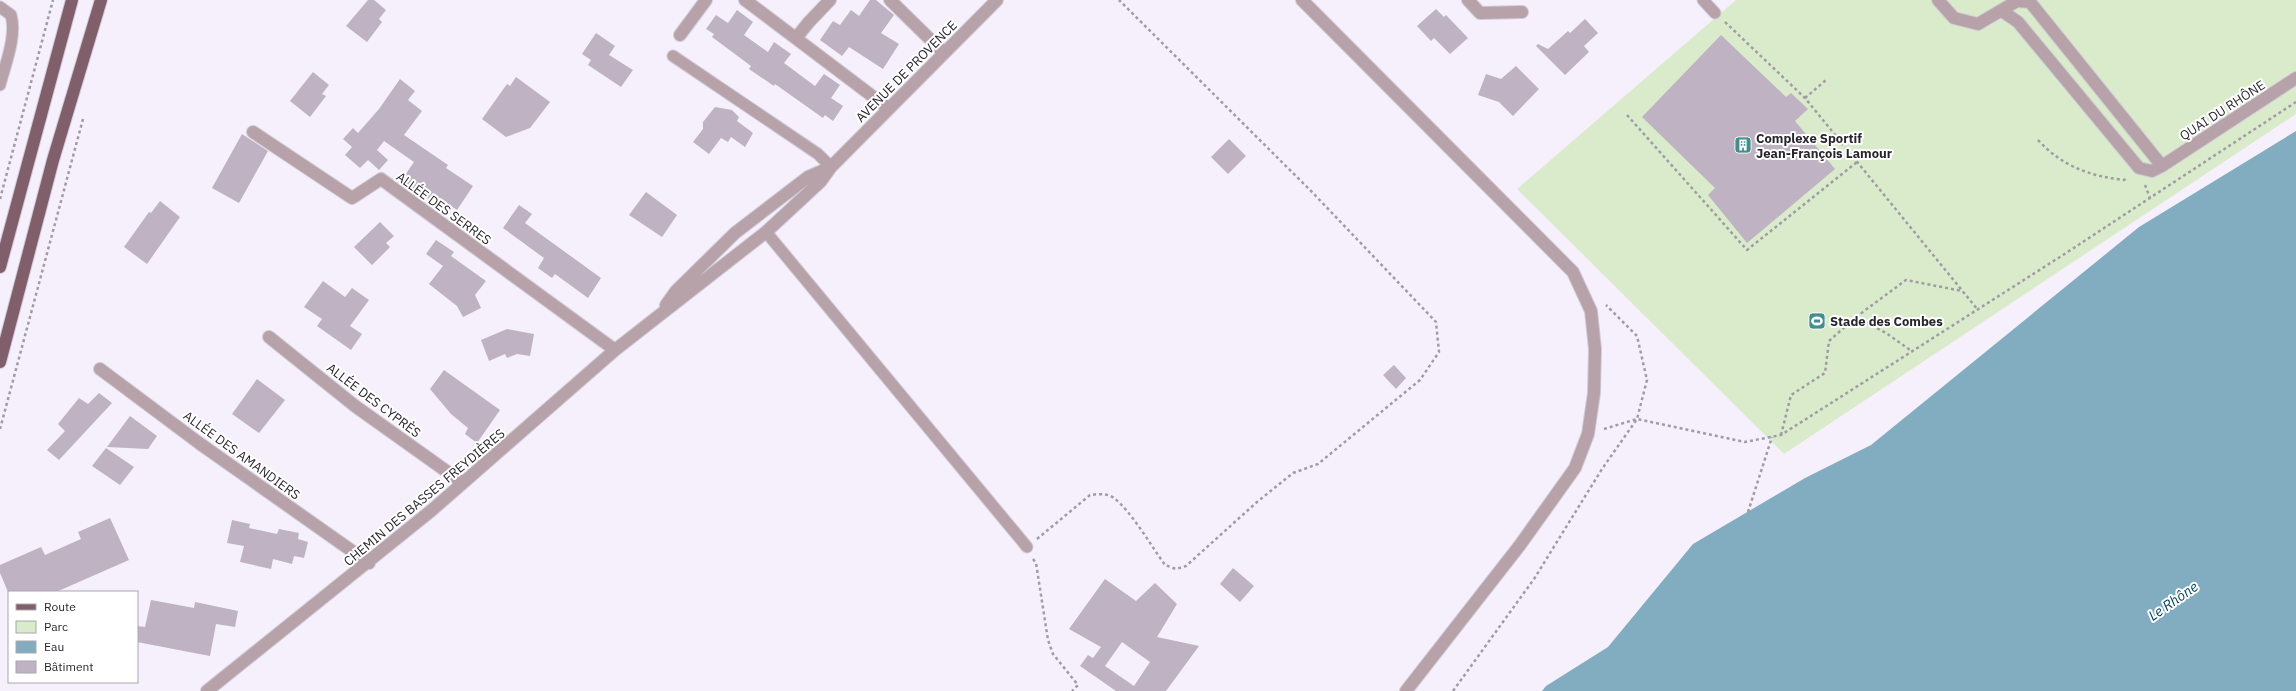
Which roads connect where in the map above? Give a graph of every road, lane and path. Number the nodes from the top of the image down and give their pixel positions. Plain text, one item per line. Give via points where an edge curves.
1 (53, 0) edge
2 (72, 0) edge
3 (101, 0) edge
4 (706, 0) edge
5 (745, 0) edge
6 (830, 0) edge
7 (890, 0) edge
8 (997, 0) edge
9 (1119, 0) edge
10 (1302, 0) edge
11 (1468, 0) edge
12 (1703, 0) edge
13 (1938, 0) edge
14 (0, 7) edge
15 (2002, 11) junction
16 (1522, 12) dead end
17 (1715, 13) joint
18 (680, 35) dead end
19 (796, 38) junction
20 (943, 52) junction
21 (673, 56) dead end
22 (2296, 78) edge
23 (1826, 80) dead end
24 (0, 85) edge
25 (1805, 98) junction
26 (2296, 102) edge
27 (888, 108) junction
28 (84, 115) dead end
29 (1627, 115) dead end
30 (253, 132) dead end
31 (2038, 140) dead end
32 (1857, 162) junction
33 (834, 164) junction
34 (2162, 166) junction
35 (2138, 168) junction
36 (0, 199) edge
37 (766, 232) junction
38 (0, 267) edge
39 (1962, 290) junction
40 (1605, 304) dead end
41 (1978, 310) junction
42 (1856, 317) junction
43 (655, 319) junction
44 (269, 337) dead end
45 (615, 350) junction
46 (1912, 352) junction
47 (0, 362) edge
48 (100, 369) dead end
49 (1637, 419) junction
50 (0, 429) edge
51 (1588, 434) junction
52 (1781, 435) junction
53 (1772, 437) junction
54 (463, 483) junction
55 (1748, 512) dead end
56 (1027, 547) junction
57 (369, 563) junction
58 (207, 691) edge
59 (1072, 691) edge
60 (1406, 691) edge
61 (1453, 691) edge

1 - 36 path
2 - 38 main road
3 - 47 main road via 53,160
4 - 18 street
5 - 19 street
6 - 19 street
7 - 20 street
8 - 20 street, AVENUE DE PROVENCE
9 - 56 path via 1312,192 1436,322 1439,352 1420,380 1318,464 1294,473 1257,502 1186,566 1176,569 1165,565 1123,507 1113,498 1101,494 1090,495
10 - 51 street via 1573,272 1591,311 1595,349 1594,393
11 - 16 street via 1480,13
12 - 17 lane
13 - 15 street via 1954,18 1978,24
14 - 24 lane via 11,15 13,21 10,47
15 - 34 street via 2017,1 2030,2
15 - 35 street via 2018,22
17 - 25 path
19 - 27 street
20 - 27 street, AVENUE DE PROVENCE
21 - 33 lane
22 - 34 street, QUAI DU RHÔNE
23 - 25 path
25 - 32 path
26 - 41 path
27 - 33 street, AVENUE DE PROVENCE
28 - 50 path
29 - 32 path via 1747,250
30 - 45 street, ALLÉE DES SERRES via 352,198 381,179
31 - 35 path via 2052,155 2098,177 2124,180
32 - 39 path
33 - 37 street, CHEMIN DES BASSES FREYDIÈRES via 821,181
33 - 43 street, CHEMIN DES BASSES FREYDIÈRES via 808,177 735,233 676,291
34 - 35 street via 2152,171
37 - 43 street, CHEMIN DES BASSES FREYDIÈRES
37 - 56 lane
39 - 41 path
39 - 42 path via 1906,280
40 - 49 path via 1637,336 1647,380
41 - 46 path
42 - 46 path via 1886,333
42 - 52 path via 1829,341 1826,373 1791,395
43 - 45 street, CHEMIN DES BASSES FREYDIÈRES
44 - 54 street, ALLÉE DES CYPRÈS via 355,406
45 - 54 street, CHEMIN DES BASSES FREYDIÈRES
46 - 52 path
48 - 57 street, ALLÉE DES AMANDIERS via 199,443
49 - 51 path
49 - 53 path via 1744,442
49 - 61 path via 1602,469 1534,579
51 - 60 street via 1575,468 1554,499
52 - 53 path
53 - 55 path
54 - 57 street, CHEMIN DES BASSES FREYDIÈRES
56 - 59 path via 1036,563 1048,640 1053,654 1078,685
57 - 58 street, CHEMIN DES BASSES FREYDIÈRES

